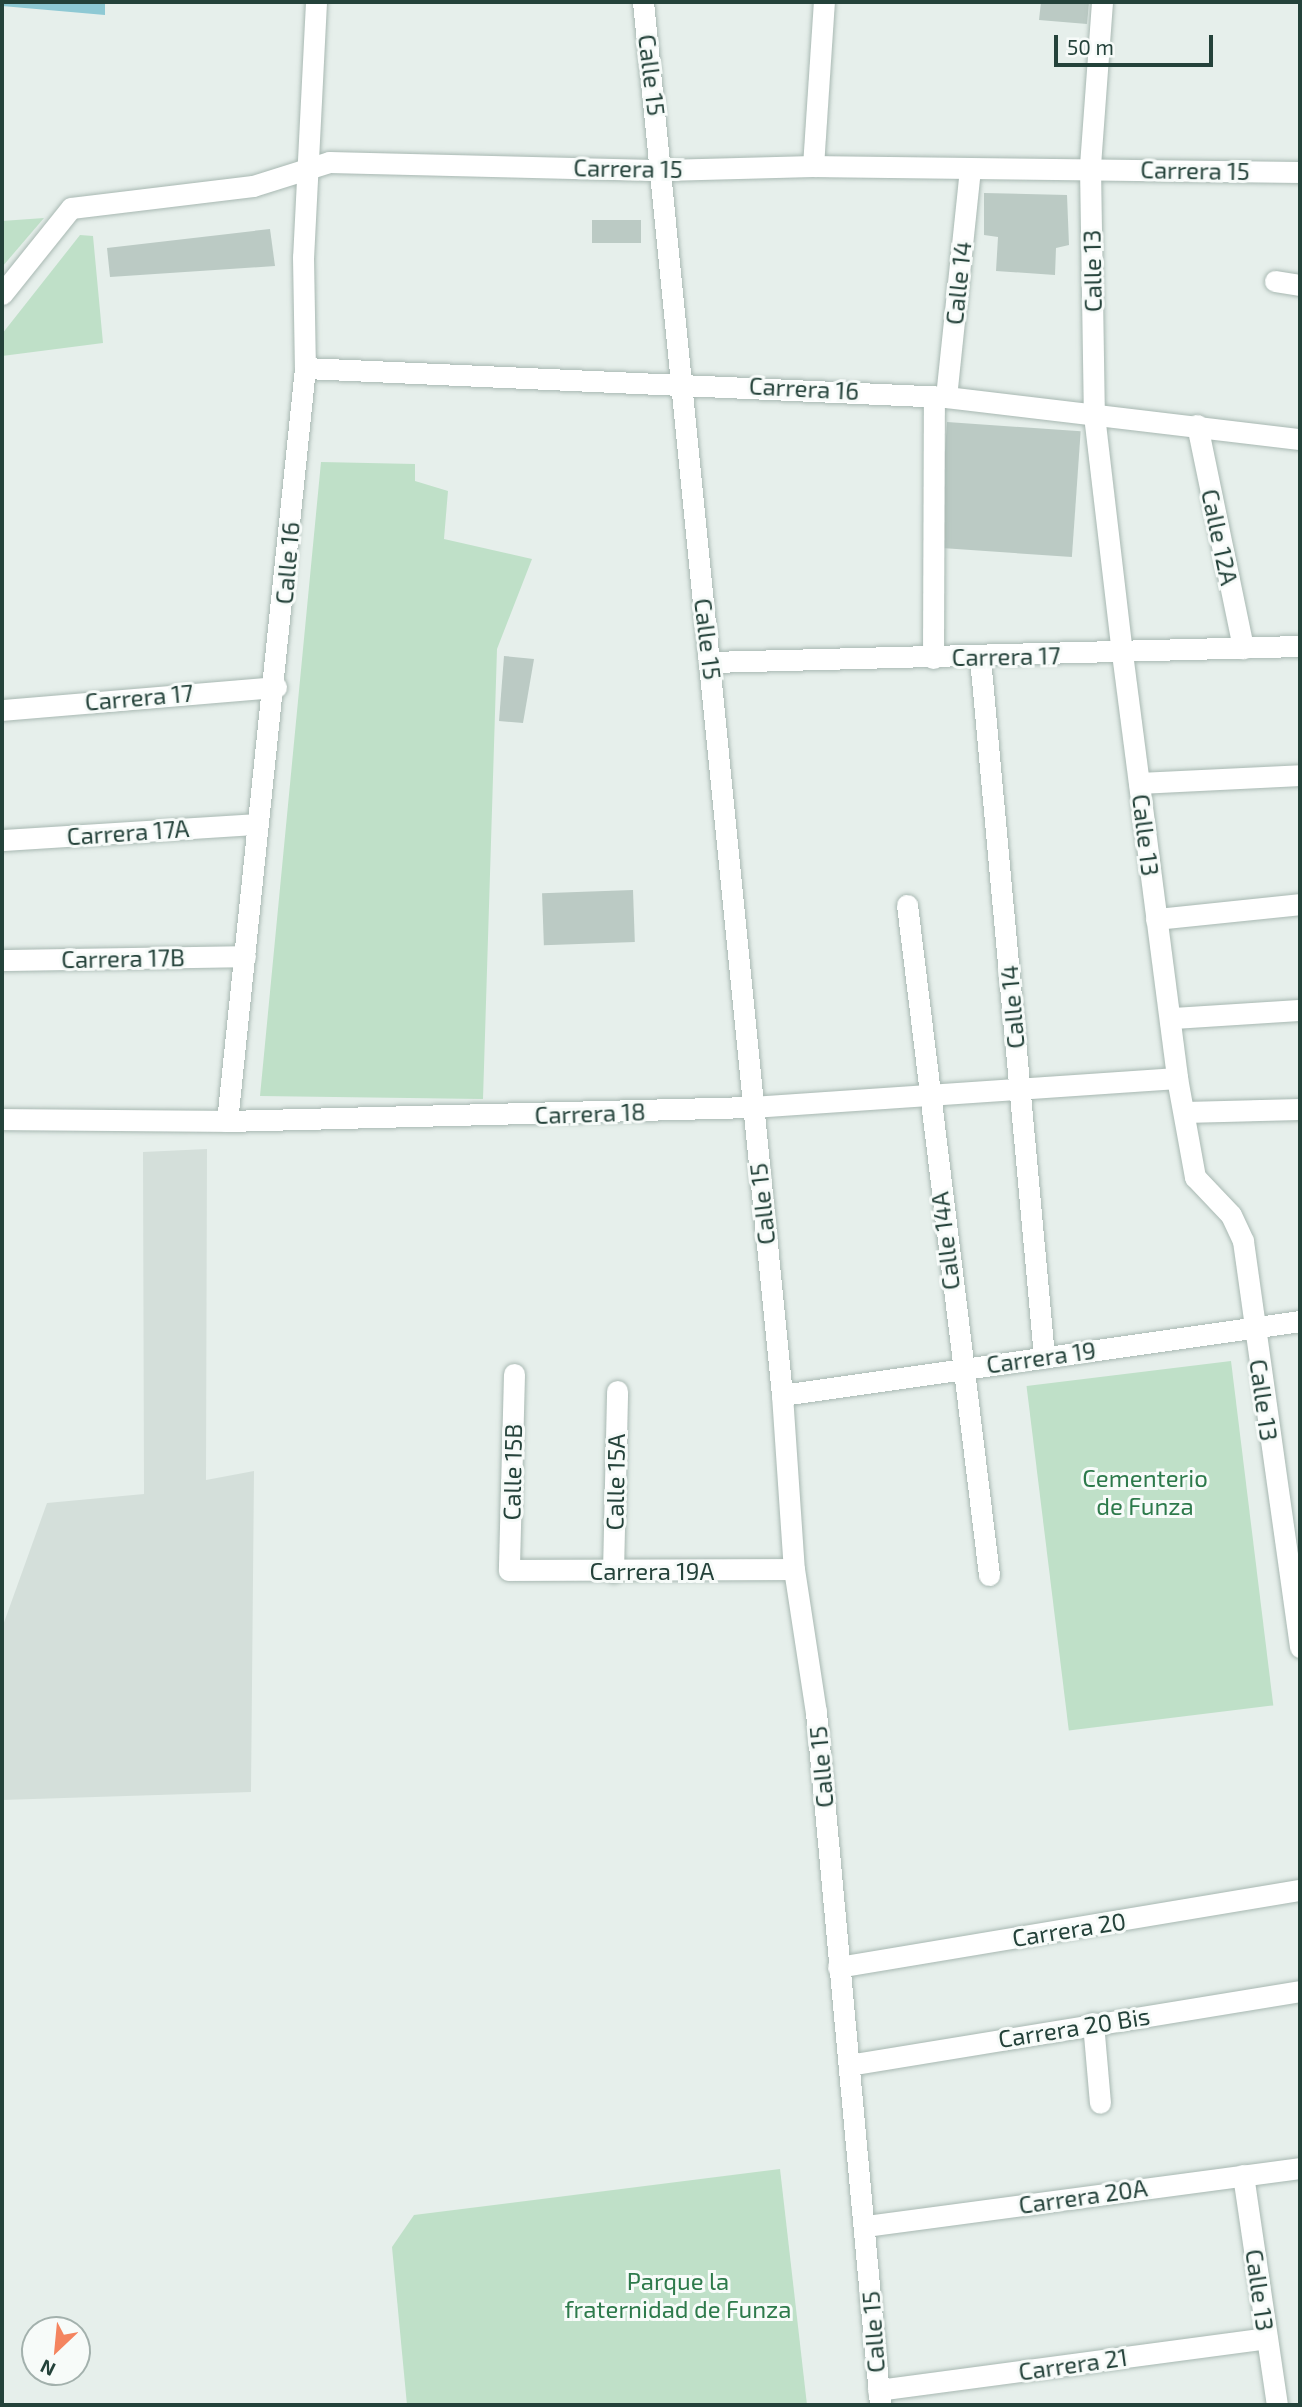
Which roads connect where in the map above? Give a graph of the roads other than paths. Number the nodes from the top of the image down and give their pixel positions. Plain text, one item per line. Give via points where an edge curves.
1 (316, 2) edge
2 (643, 2) edge
3 (824, 2) edge
4 (1102, 2) edge
5 (312, 166) junction
6 (813, 166) junction
7 (1090, 167) junction
8 (664, 170) junction
9 (971, 170) junction
10 (1300, 172) edge
11 (1275, 282) dead end
12 (1300, 285) edge
13 (2, 294) edge
14 (305, 368) junction
15 (683, 381) junction
16 (940, 396) junction
17 (1094, 415) junction
18 (1196, 425) junction
19 (1300, 439) edge
20 (1300, 646) edge
21 (1243, 648) junction
22 (1122, 653) junction
23 (980, 657) junction
24 (933, 658) junction
25 (711, 662) junction
26 (276, 687) junction
27 (2, 710) edge
28 (1300, 775) edge
29 (1139, 783) junction
30 (255, 824) junction
31 (2, 840) edge
32 (1300, 904) edge
33 (907, 905) dead end
34 (1156, 919) junction
35 (245, 956) junction
36 (2, 960) edge
37 (1300, 1010) edge
38 (1172, 1018) junction
39 (1177, 1078) junction
40 (1020, 1091) junction
41 (927, 1093) junction
42 (752, 1107) junction
43 (1300, 1109) edge
44 (1184, 1112) junction
45 (2, 1119) edge
46 (227, 1121) junction
47 (1300, 1321) edge
48 (1253, 1327) junction
49 (1044, 1356) junction
50 (961, 1368) junction
51 (514, 1374) dead end
52 (617, 1391) dead end
53 (782, 1395) junction
54 (794, 1569) junction
55 (509, 1570) joint
56 (613, 1572) junction
57 (989, 1575) dead end
58 (1296, 1590) edge
59 (1300, 1647) edge
60 (1300, 1890) edge
61 (838, 1967) junction
62 (1300, 1991) edge
63 (1093, 2023) junction
64 (849, 2065) junction
65 (1100, 2103) dead end
66 (1300, 2168) edge
67 (1243, 2175) junction
68 (866, 2226) junction
69 (1267, 2338) junction
70 (879, 2398) edge
71 (1277, 2405) edge

1 - 5 street, Calle 16
2 - 8 street, Calle 15
3 - 6 street
4 - 7 street, Calle 13
5 - 8 street, Carrera 15 via 352,161
5 - 13 street, Carrera 15 via 253,186 71,208
5 - 14 street, Calle 16 via 303,257
6 - 8 street, Carrera 15
6 - 9 street, Carrera 15
7 - 9 street, Carrera 15
7 - 10 street, Carrera 15
7 - 17 street, Calle 13
8 - 15 street, Calle 15
9 - 16 street, Calle 14
11 - 12 street
14 - 15 street, Carrera 16
14 - 26 street, Calle 16
15 - 16 street, Carrera 16
15 - 25 street, Calle 15 via 695,539
16 - 17 street, Carrera 16
16 - 24 street, Calle 14
17 - 18 street, Carrera 16
17 - 22 street, Calle 13
18 - 19 street, Carrera 16
18 - 21 street, Calle 12A
20 - 21 street, Carrera 17
21 - 22 street, Carrera 17
22 - 23 street, Carrera 17
22 - 29 street, Calle 13
23 - 24 street, Carrera 17
23 - 40 street, Calle 14
24 - 25 street, Carrera 17
25 - 42 street, Calle 15
26 - 27 street, Carrera 17
26 - 30 street, Calle 16
28 - 29 street
29 - 34 street, Calle 13
30 - 31 street, Carrera 17A
30 - 35 street, Calle 16
32 - 34 street
33 - 41 street, Calle 14A
34 - 38 street, Calle 13
35 - 36 street, Carrera 17B
35 - 46 street, Calle 16
37 - 38 street
38 - 39 street, Calle 13
39 - 40 street, Carrera 18
39 - 44 street, Calle 13
40 - 41 street, Carrera 18
40 - 49 street, Calle 14
41 - 42 street, Carrera 18
41 - 50 street, Calle 14A
42 - 46 street, Carrera 18
42 - 53 street, Calle 15
43 - 44 street
44 - 48 street, Calle 13 via 1195,1177 1231,1215 1243,1241
45 - 46 street, Carrera 18
47 - 48 street, Carrera 19
48 - 49 street, Carrera 19
48 - 58 street, Calle 13
49 - 50 street, Carrera 19
50 - 53 street, Carrera 19
50 - 57 street, Calle 14A
51 - 55 street, Calle 15B
52 - 56 street, Calle 15A
53 - 54 street, Calle 15
54 - 56 street, Carrera 19A
54 - 61 street, Calle 15 via 816,1712
55 - 56 street, Carrera 19A
58 - 59 street, Calle 13
60 - 61 street, Carrera 20
61 - 64 street, Calle 15
62 - 63 street, Carrera 20 Bis
63 - 64 street, Carrera 20 Bis
63 - 65 street
64 - 68 street, Calle 15
66 - 67 street, Carrera 20A
67 - 68 street, Carrera 20A
67 - 69 street, Calle 13
68 - 70 street, Calle 15
69 - 70 street, Carrera 21
69 - 71 street, Calle 13

